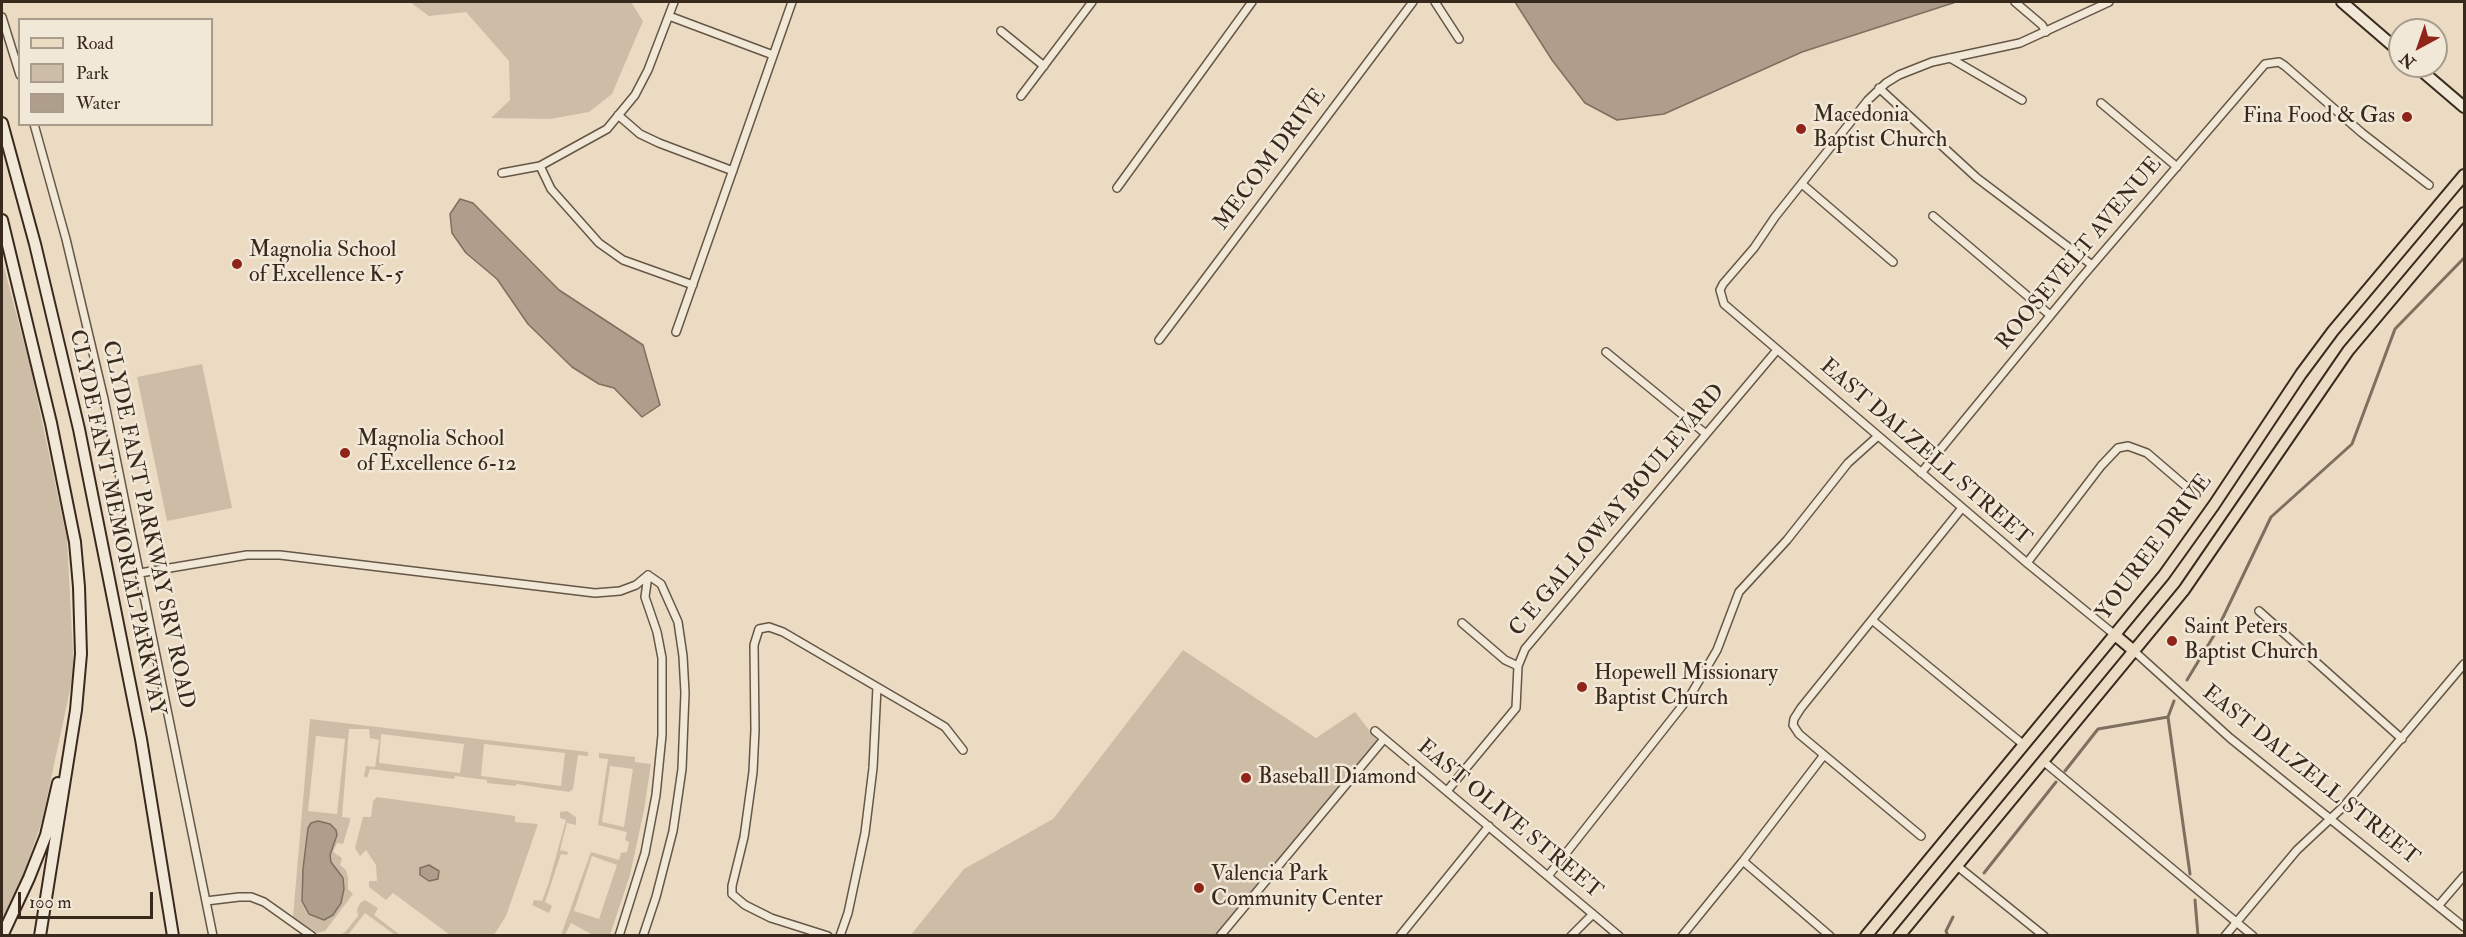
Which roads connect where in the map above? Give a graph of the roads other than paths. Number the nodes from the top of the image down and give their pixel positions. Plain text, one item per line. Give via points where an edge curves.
1 (674, 2) edge
2 (792, 2) edge
3 (1092, 2) edge
4 (1252, 2) edge
5 (1413, 2) edge
6 (1435, 2) edge
7 (2015, 2) edge
8 (2109, 2) edge
9 (2342, 2) edge
10 (669, 16) junction
11 (2, 17) edge
12 (1001, 31) dead end
13 (2046, 32) junction
14 (1459, 39) dead end
15 (2388, 42) edge
16 (773, 55) junction
17 (1950, 58) junction
18 (1044, 66) junction
19 (18, 69) edge
20 (2430, 78) edge
21 (1879, 88) junction
22 (1021, 96) dead end
23 (2022, 100) dead end
24 (2101, 104) dead end
25 (2464, 107) edge
26 (618, 115) junction
27 (2, 123) edge
28 (35, 126) edge
29 (540, 166) junction
30 (2177, 167) junction
31 (733, 171) junction
32 (502, 173) dead end
33 (2464, 175) edge
34 (1802, 184) junction
35 (2429, 185) dead end
36 (1117, 188) dead end
37 (2464, 213) edge
38 (1933, 216) dead end
39 (2, 220) edge
40 (1893, 262) dead end
41 (2092, 265) junction
42 (693, 285) junction
43 (2050, 315) junction
44 (676, 332) dead end
45 (1159, 340) dead end
46 (1777, 350) junction
47 (1606, 352) dead end
48 (1706, 434) junction
49 (1878, 436) junction
50 (1921, 473) junction
51 (2196, 495) dead end
52 (1962, 508) junction
53 (2027, 563) junction
54 (140, 573) junction
55 (648, 575) junction
56 (2259, 611) dead end
57 (1872, 620) junction
58 (1462, 623) dead end
59 (2115, 635) junction
60 (2134, 651) junction
61 (2464, 664) edge
62 (1518, 666) junction
63 (877, 687) junction
64 (76, 710) junction
65 (1375, 731) dead end
66 (1384, 739) junction
67 (2402, 739) junction
68 (2024, 745) junction
69 (963, 750) dead end
70 (1824, 755) junction
71 (2043, 761) junction
72 (1447, 791) junction
73 (2330, 819) junction
74 (1489, 826) junction
75 (1921, 836) dead end
76 (1743, 861) junction
77 (1956, 865) junction
78 (1548, 876) junction
79 (2464, 876) edge
80 (164, 878) junction
81 (206, 901) junction
82 (2439, 905) junction
83 (1593, 914) junction
84 (2236, 922) junction
85 (2464, 927) edge
86 (2, 936) edge
87 (40, 936) edge
88 (173, 936) edge
89 (180, 936) edge
90 (213, 936) edge
91 (312, 936) edge
92 (619, 936) edge
93 (643, 936) edge
94 (828, 936) edge
95 (840, 936) edge
96 (1220, 936) edge
97 (1400, 936) edge
98 (1571, 936) edge
99 (1619, 936) edge
100 (1682, 936) edge
101 (1830, 936) edge
102 (1866, 936) edge
103 (1899, 936) edge
104 (2043, 936) edge
105 (2225, 936) edge
106 (2253, 936) edge

1 - 10 street
2 - 16 street
3 - 18 street
4 - 36 street
5 - 45 street, MECOM DRIVE
6 - 14 street
7 - 13 street
8 - 13 street
9 - 15 main road
10 - 16 street
10 - 26 street via 648,70 635,95
11 - 19 street
12 - 18 street
13 - 17 street via 2000,48
16 - 31 street
17 - 21 street via 1899,75
17 - 23 street
18 - 22 street
20 - 25 main road
21 - 34 street
21 - 41 street via 1977,178
24 - 30 street
26 - 29 street via 607,129
26 - 31 street via 640,134
27 - 80 main road, CLYDE FANT MEMORIAL PARKWAY via 79,429 141,739
28 - 54 street, CLYDE FANT PARKWAY SRV ROAD via 92,347
29 - 32 street
29 - 42 street via 551,189 599,243 623,260
30 - 35 street, ROOSEVELT AVENUE via 2261,67 2279,62
30 - 41 street, ROOSEVELT AVENUE
31 - 42 street
33 - 59 main road, YOUREE DRIVE via 2333,331 2187,544
34 - 40 street
34 - 46 street, EAST DALZELL STREET via 1720,290 1724,304
37 - 60 main road, YOUREE DRIVE via 2348,351 2212,552
38 - 43 street
39 - 64 main road, CLYDE FANT MEMORIAL PARKWAY via 75,542 81,632
41 - 43 street, ROOSEVELT AVENUE
42 - 44 street
43 - 50 street, ROOSEVELT AVENUE
46 - 48 street, C E GALLOWAY BOULEVARD
46 - 49 street, EAST DALZELL STREET
47 - 48 street
48 - 62 street, C E GALLOWAY BOULEVARD via 1525,649
49 - 50 street, EAST DALZELL STREET
49 - 78 street via 1848,463 1787,540 1739,592 1717,650 1690,696
50 - 52 street, EAST DALZELL STREET
51 - 53 street via 2147,453 2128,446 2118,448
52 - 53 street, EAST DALZELL STREET
52 - 57 street
53 - 59 street, EAST DALZELL STREET
54 - 55 street via 247,555 287,556 595,593 628,588
54 - 81 street, CLYDE FANT PARKWAY SRV ROAD
55 - 92 street via 645,597 662,658 662,735 645,854
55 - 93 street via 661,584 678,622 685,704 682,769 673,831
56 - 67 street
57 - 68 street
57 - 70 street via 1794,719 1799,734
58 - 62 street via 1505,660
59 - 60 main road
59 - 68 main road, YOUREE DRIVE
60 - 71 main road, YOUREE DRIVE
60 - 73 street, EAST DALZELL STREET via 2230,738
61 - 67 street
62 - 72 street, C E GALLOWAY BOULEVARD via 1517,703 1512,715
63 - 69 street via 945,727
63 - 94 street via 783,632 769,627 759,629 754,645 753,772 732,894 771,918
63 - 95 street via 865,833
64 - 86 main road via 46,835
64 - 87 main road, CLYDE FANT MEMORIAL PARKWAY
65 - 66 street, EAST OLIVE STREET
66 - 72 street, EAST OLIVE STREET
66 - 96 street
67 - 73 street
68 - 102 main road, YOUREE DRIVE
70 - 75 street
70 - 76 street
71 - 77 main road, YOUREE DRIVE
71 - 84 street
72 - 74 street, EAST OLIVE STREET
73 - 82 street, EAST DALZELL STREET
73 - 84 street via 2297,850
74 - 78 street, EAST OLIVE STREET
74 - 97 street
76 - 100 street
76 - 101 street
77 - 103 main road, YOUREE DRIVE
77 - 104 street
78 - 83 street, EAST OLIVE STREET
79 - 82 street
80 - 88 main road, CLYDE FANT MEMORIAL PARKWAY
80 - 89 main road
81 - 90 street, CLYDE FANT PARKWAY SRV ROAD
81 - 91 street via 258,899
82 - 85 street, EAST DALZELL STREET
83 - 98 street
83 - 99 street, EAST OLIVE STREET
84 - 105 street
84 - 106 street

